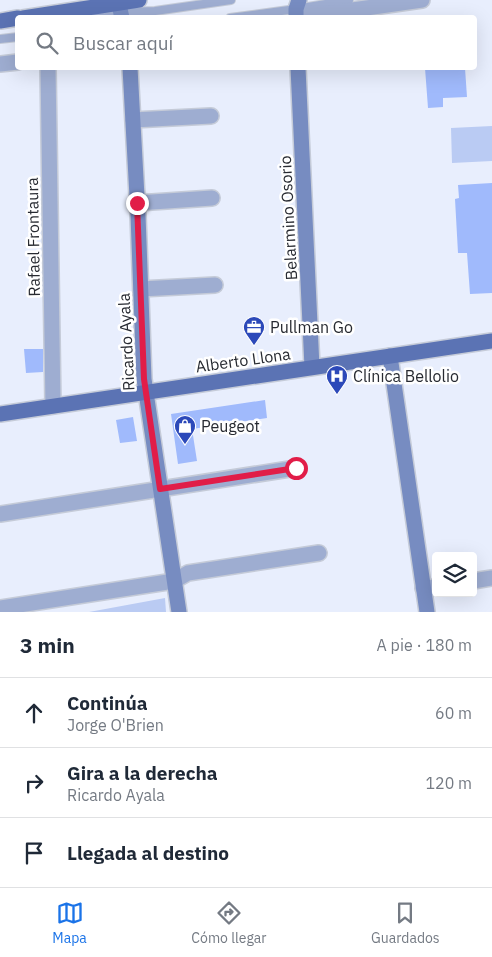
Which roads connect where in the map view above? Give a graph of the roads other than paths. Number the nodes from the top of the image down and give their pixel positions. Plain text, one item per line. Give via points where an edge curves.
1 (139, 0) edge
2 (231, 0) edge
3 (349, 0) edge
4 (422, 0) edge
5 (120, 8) edge
6 (297, 9) edge
7 (52, 15) edge
8 (79, 15) edge
9 (252, 15) edge
10 (15, 18) edge
11 (0, 21) edge
12 (15, 24) edge
13 (0, 26) edge
14 (15, 37) edge
15 (0, 39) edge
16 (15, 62) edge
17 (0, 64) edge
18 (48, 70) edge
19 (130, 70) edge
20 (298, 70) edge
21 (211, 116) dead end
22 (133, 120) junction
23 (212, 198) dead end
24 (137, 203) junction
25 (215, 285) dead end
26 (140, 289) junction
27 (492, 341) edge
28 (390, 356) junction
29 (312, 368) junction
30 (146, 392) junction
31 (53, 406) junction
32 (0, 414) edge
33 (296, 468) dead end
34 (160, 489) junction
35 (0, 514) edge
36 (319, 553) dead end
37 (492, 578) edge
38 (477, 580) edge
39 (174, 581) junction
40 (429, 588) edge
41 (0, 608) edge
42 (179, 612) edge
43 (427, 612) edge

1 - 5 main road
2 - 5 lane via 155,11
3 - 6 lane
4 - 6 street via 317,15
5 - 7 main road
5 - 8 lane
6 - 9 lane
10 - 11 main road
12 - 13 lane
14 - 15 lane
16 - 17 street
18 - 31 street, Rafael Frontaura
19 - 22 street, Ricardo Ayala
20 - 29 street, Belarmino Osorio
21 - 22 street
22 - 24 street, Ricardo Ayala
23 - 24 street
24 - 26 street, Ricardo Ayala
25 - 26 street
26 - 30 street, Ricardo Ayala
27 - 28 main road, Alberto Llona
28 - 29 main road, Alberto Llona
28 - 40 street
29 - 30 main road, Alberto Llona
30 - 31 main road, Alberto Llona
30 - 34 street, Ricardo Ayala
31 - 32 main road, Alberto Llona
33 - 34 street
34 - 35 street
34 - 39 street, Ricardo Ayala
36 - 39 street via 188,573
37 - 38 street
39 - 41 street
39 - 42 street, Ricardo Ayala
40 - 43 street

